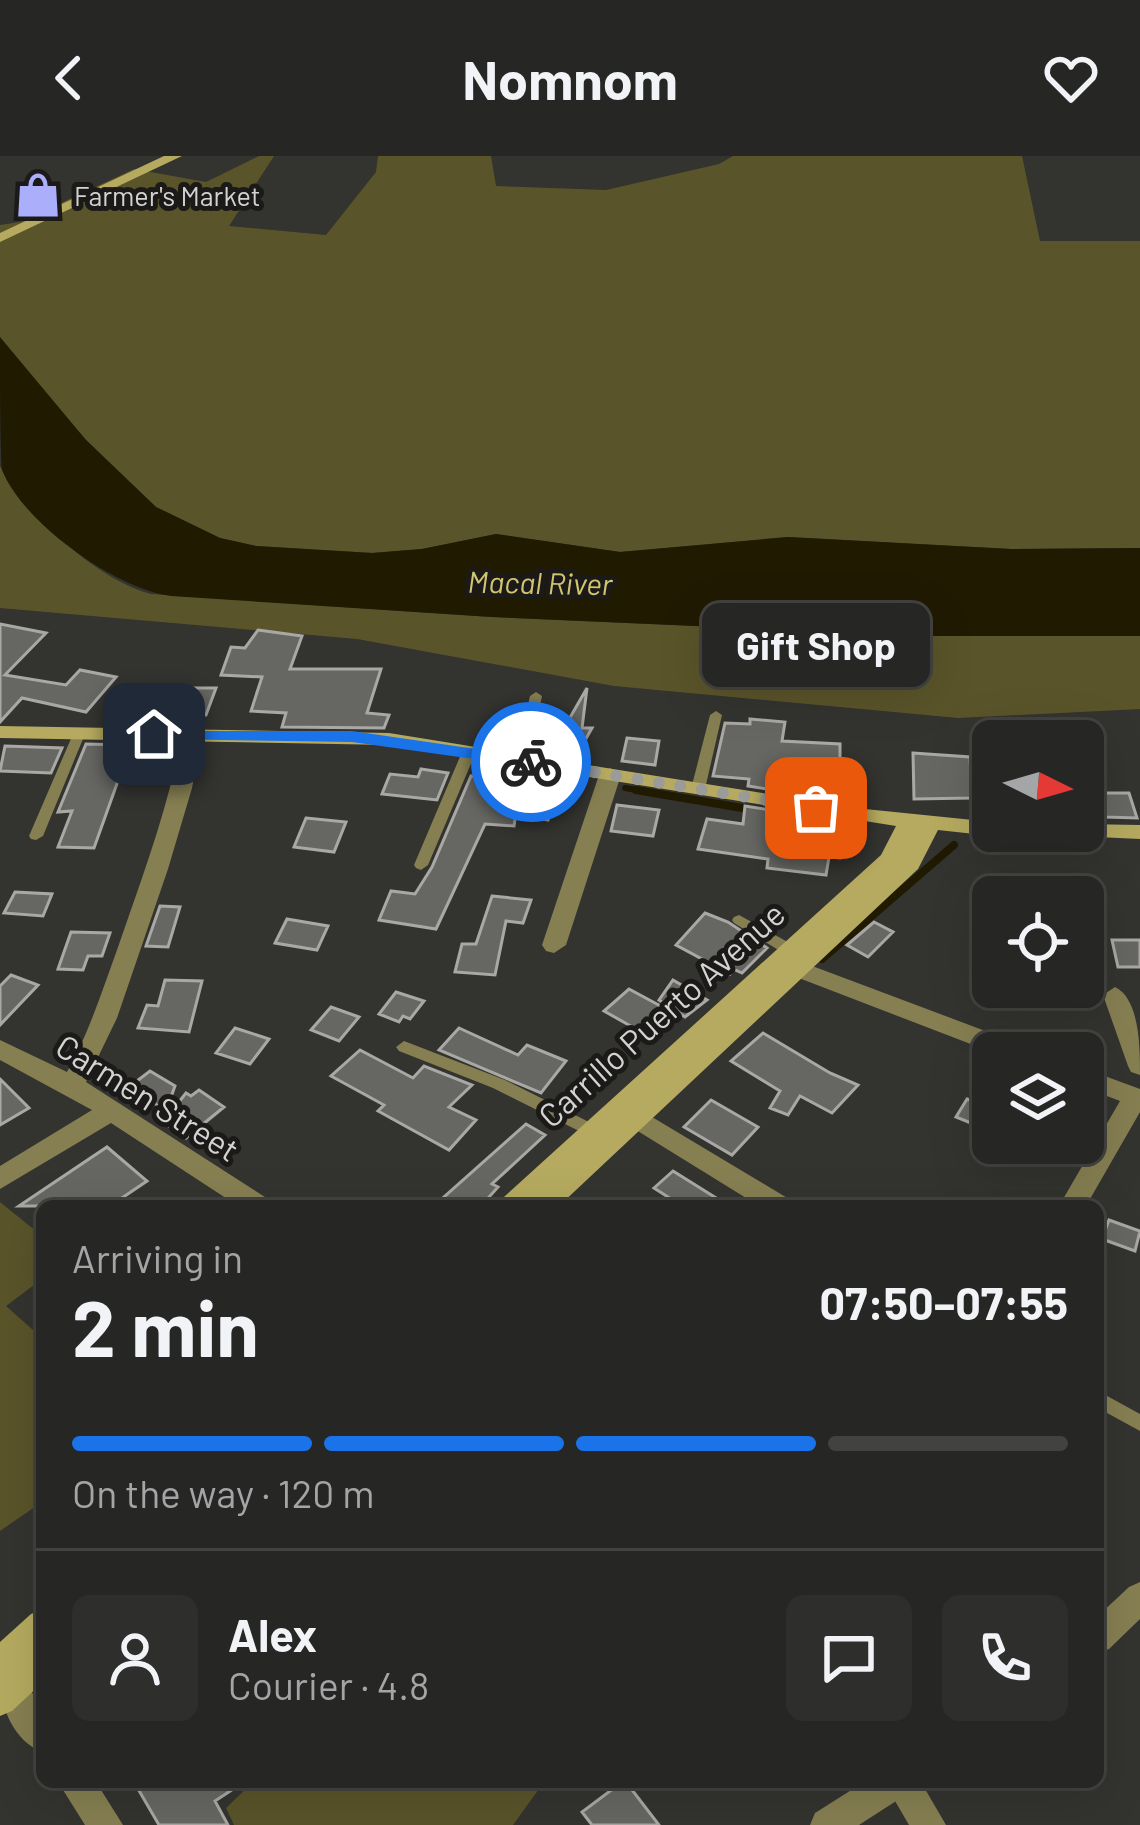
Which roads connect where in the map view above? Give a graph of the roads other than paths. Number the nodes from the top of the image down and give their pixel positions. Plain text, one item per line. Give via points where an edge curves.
1 (175, 156) edge
2 (0, 238) edge
3 (536, 696) dead end
4 (716, 716) dead end
5 (0, 732) edge
6 (79, 734) junction
7 (192, 734) junction
8 (469, 752) junction
9 (522, 761) junction
10 (610, 775) junction
11 (698, 789) junction
12 (920, 823) junction
13 (972, 827) edge
14 (1104, 831) edge
15 (1140, 832) edge
16 (36, 836) dead end
17 (421, 865) dead end
18 (739, 920) dead end
19 (554, 945) dead end
20 (794, 959) junction
21 (1115, 995) dead end
22 (972, 1033) edge
23 (404, 1047) dead end
24 (0, 1049) edge
25 (1140, 1066) edge
26 (72, 1085) junction
27 (1104, 1085) edge
28 (1138, 1098) edge
29 (111, 1111) junction
30 (637, 1118) junction
31 (591, 1130) junction
32 (0, 1179) edge
33 (250, 1200) edge
34 (514, 1200) edge
35 (548, 1200) edge
36 (770, 1200) edge
37 (1076, 1200) edge
38 (1104, 1403) edge
39 (1140, 1423) edge
40 (1140, 1597) edge
41 (1104, 1632) edge
42 (36, 1634) edge
43 (36, 1665) edge
44 (3, 1685) edge
45 (36, 1728) edge
46 (79, 1788) edge
47 (888, 1788) edge
48 (902, 1788) edge
49 (106, 1825) edge
50 (827, 1825) edge
51 (929, 1825) edge

1 - 2 main road
3 - 9 lane
4 - 11 lane
5 - 6 main road
6 - 7 main road
6 - 16 lane
7 - 8 main road via 352,736
7 - 26 street via 141,915
8 - 9 main road
8 - 17 lane
9 - 10 main road
10 - 11 main road
10 - 19 street
11 - 12 main road
12 - 13 main road
12 - 20 main road, Carrillo Puerto Avenue via 910,864
14 - 15 main road
18 - 20 lane
20 - 22 street
20 - 30 main road, Carrillo Puerto Avenue
20 - 31 main road, Carrillo Puerto Avenue
21 - 25 street
23 - 31 lane
24 - 26 street, Carmen Street
26 - 29 street, Carmen Street
27 - 28 street
28 - 37 street
29 - 32 street
29 - 33 street, Carmen Street
30 - 35 main road, Carrillo Puerto Avenue
30 - 36 street
31 - 34 main road, Carrillo Puerto Avenue
38 - 39 lane
40 - 41 street
42 - 44 main road
43 - 44 main road
44 - 45 street
46 - 49 street
47 - 50 street
48 - 51 street

